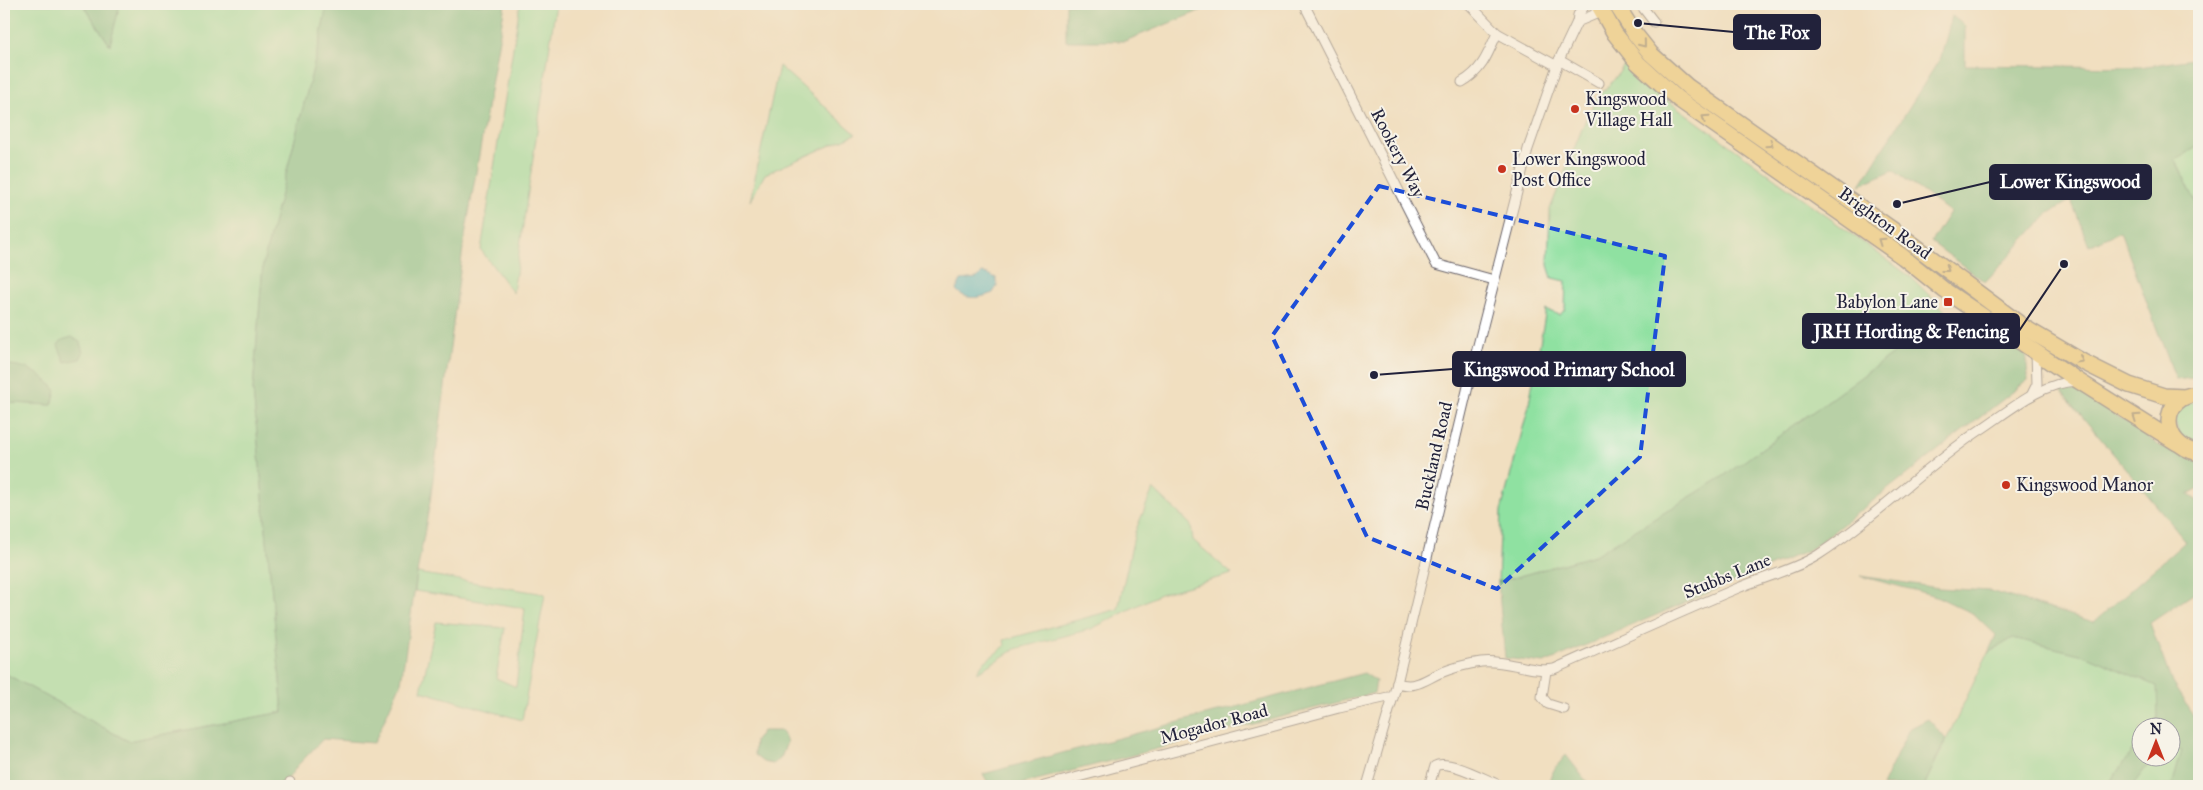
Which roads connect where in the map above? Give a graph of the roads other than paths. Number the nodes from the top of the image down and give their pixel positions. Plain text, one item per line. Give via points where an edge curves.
1 (1304, 4) edge
2 (1469, 4) edge
3 (1586, 4) edge
4 (1597, 4) edge
5 (1616, 4) edge
6 (1640, 4) edge
7 (1577, 22) junction
8 (1654, 22) dead end
9 (1496, 33) junction
10 (1558, 63) junction
11 (1462, 82) dead end
12 (1599, 83) dead end
13 (1494, 280) junction
14 (2036, 352) junction
15 (2078, 380) junction
16 (2194, 394) edge
17 (2031, 397) junction
18 (2177, 443) junction
19 (2199, 453) edge
20 (1546, 670) junction
21 (1397, 683) junction
22 (1393, 698) junction
23 (1564, 710) dead end
24 (1496, 784) dead end
25 (1044, 786) edge
26 (1366, 786) edge
27 (1428, 786) edge

1 - 13 street, Rookery Way via 1436,264
2 - 9 street
3 - 7 street, Buckland Road via 1578,14
4 - 7 street via 1596,14
14 -> 4 highway, Brighton Road via 1678,100 1638,64
5 -> 16 highway, Brighton Road via 1651,54 1688,87 1907,240 2025,328 2129,385 2164,396
6 - 8 street
7 - 10 street, Buckland Road
9 - 10 street
9 - 11 street via 1484,62 1473,76
10 - 12 street
10 - 13 street, Buckland Road via 1528,150
13 - 21 street, Buckland Road
14 - 15 highway, Brighton Road
14 - 17 street via 2037,384
15 - 17 street, Stubbs Lane via 2043,388
18 -> 15 highway, Brighton Road
16 - 18 highway via 2173,406 2168,428
17 - 20 street, Stubbs Lane via 1966,439 1816,556
18 - 19 highway, Brighton Road
20 - 21 street, Stubbs Lane via 1483,662 1439,674 1419,685
20 - 23 street via 1542,697 1548,704
21 - 22 street, Buckland Road
22 - 25 street, Mogador Road via 1339,708
22 - 26 street, Buckland Road
24 - 27 street via 1454,766 1440,764 1435,766

